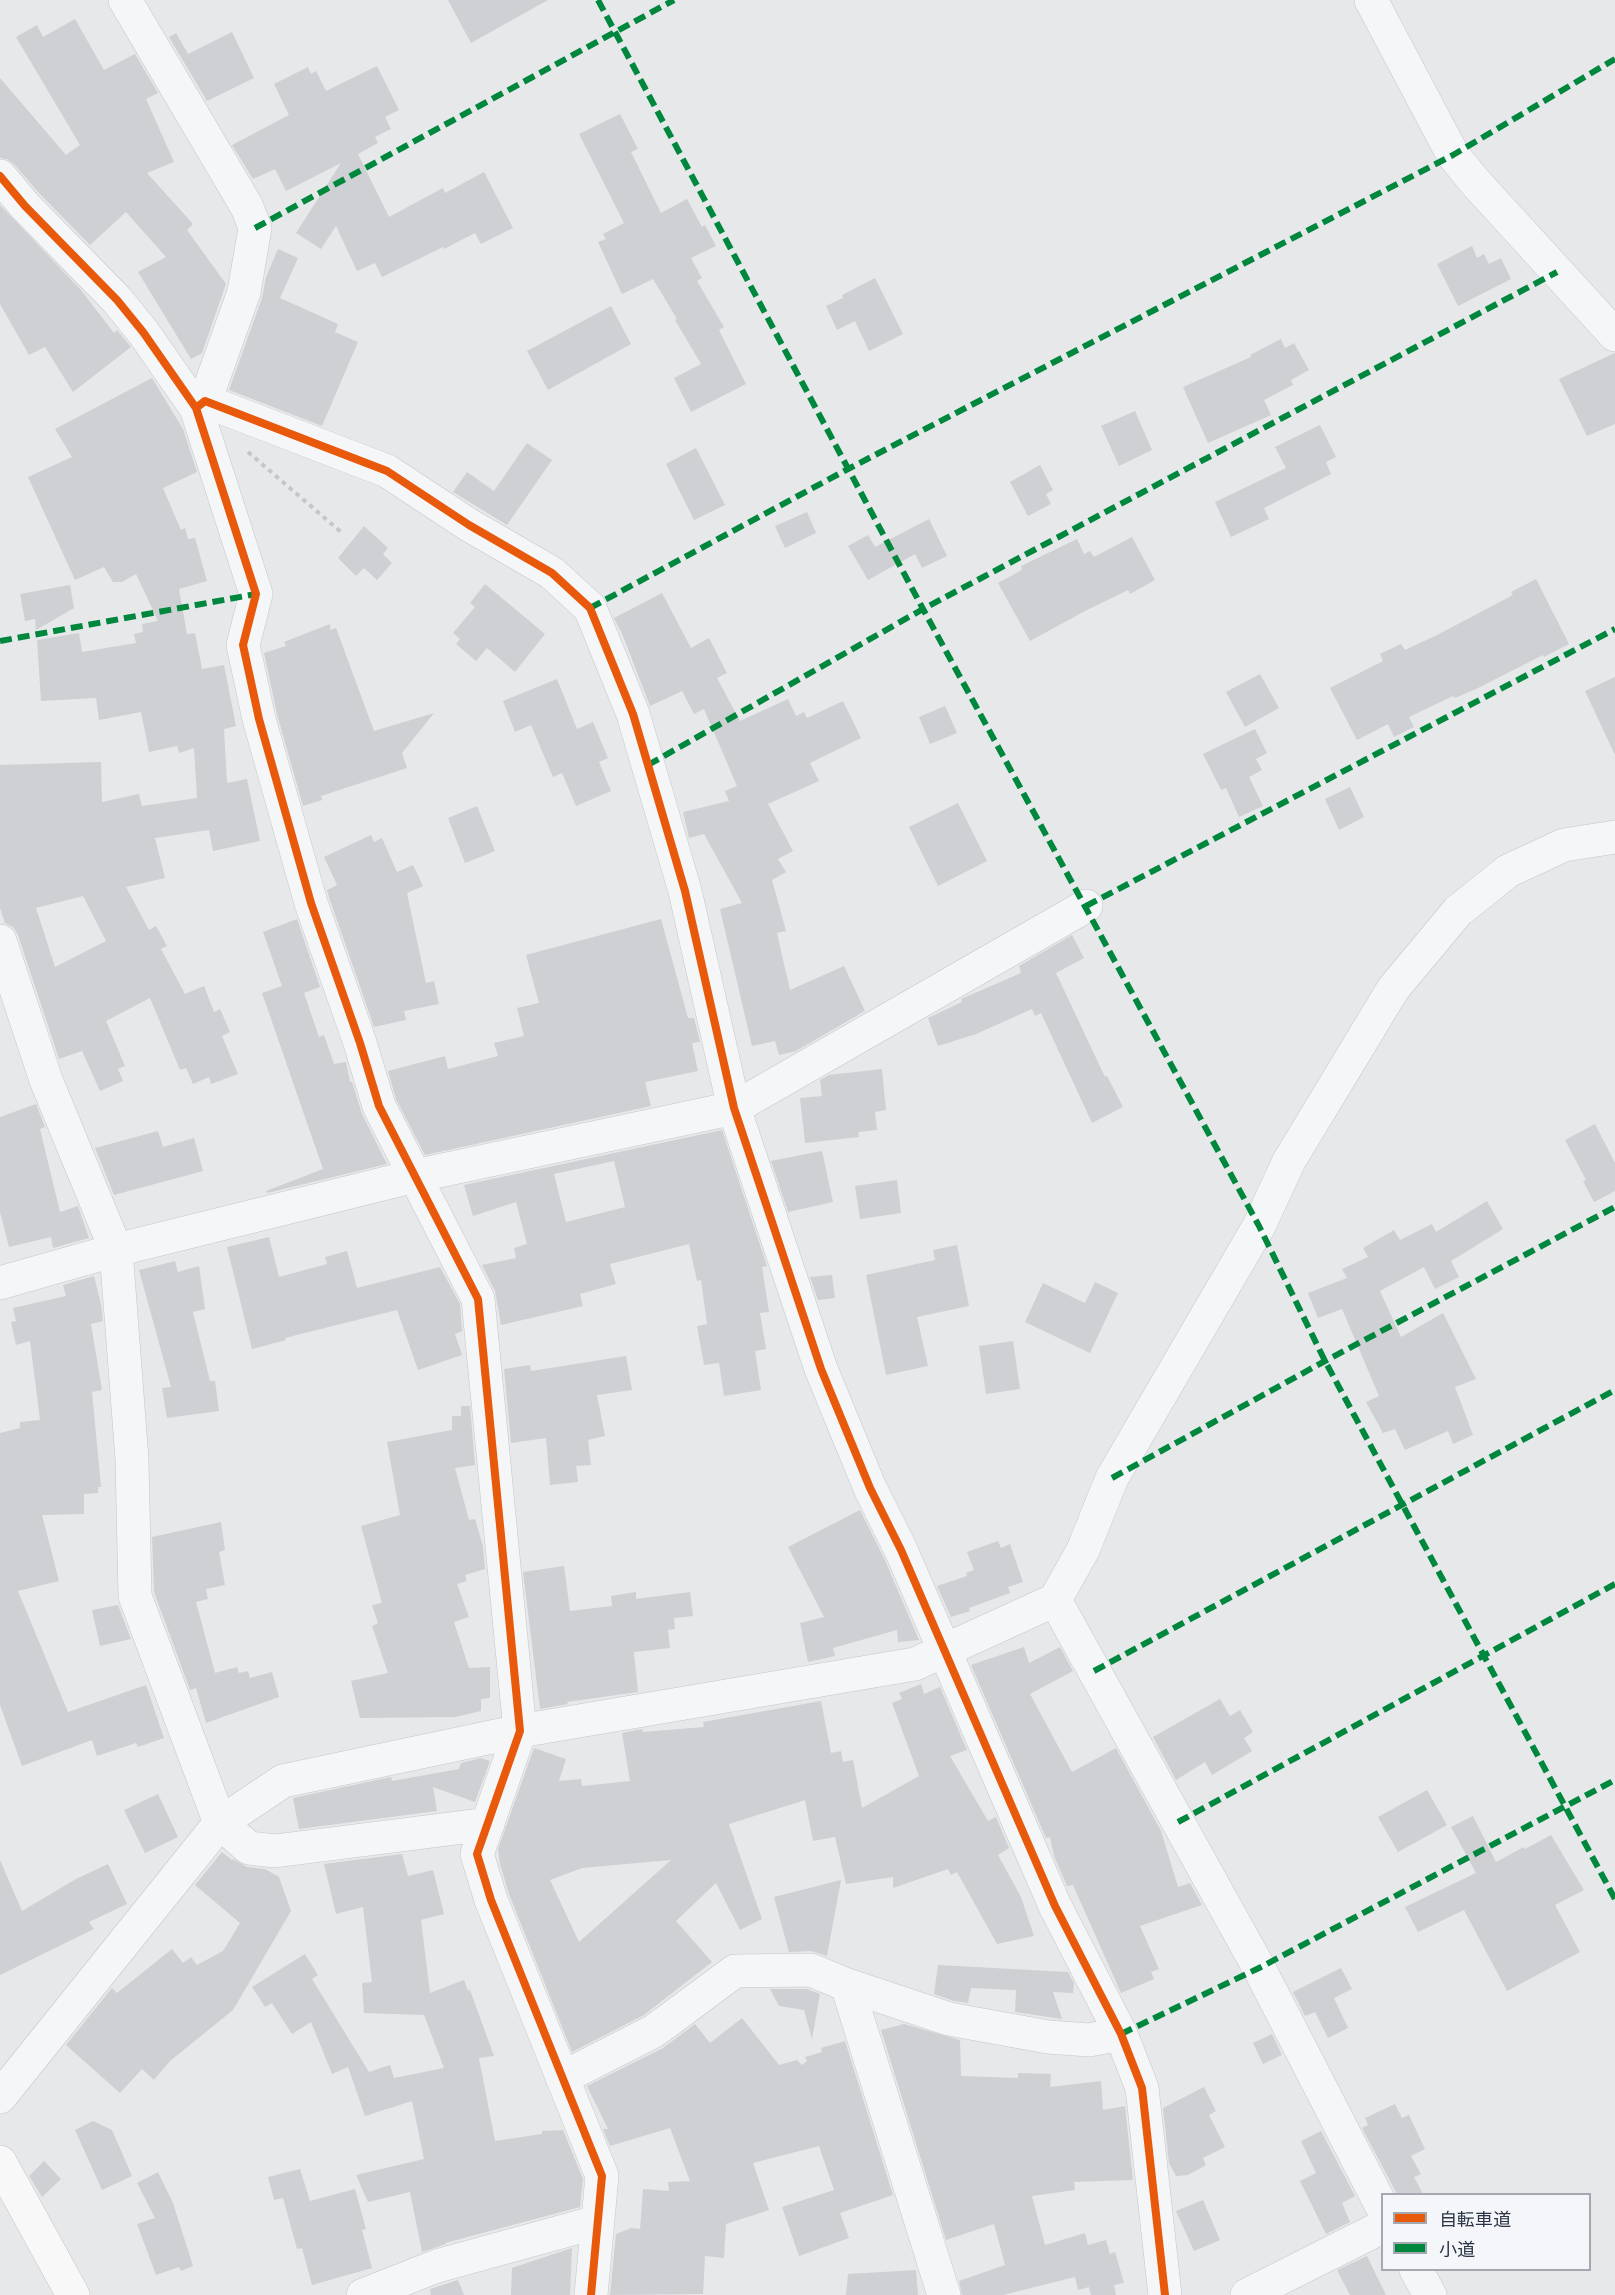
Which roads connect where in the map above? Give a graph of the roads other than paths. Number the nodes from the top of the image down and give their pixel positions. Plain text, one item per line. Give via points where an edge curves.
1 (125, 0) edge
2 (1371, 0) edge
3 (0, 176) edge
4 (1615, 335) edge
5 (200, 404) junction
6 (1615, 837) edge
7 (1086, 906) dead end
8 (0, 941) edge
9 (734, 1108) junction
10 (415, 1176) junction
11 (116, 1250) junction
12 (0, 1283) edge
13 (1055, 1600) junction
14 (946, 1652) junction
15 (520, 1731) junction
16 (220, 1823) junction
17 (488, 1824) junction
18 (847, 1985) junction
19 (1121, 2034) junction
20 (562, 2078) junction
21 (0, 2097) edge
22 (0, 2163) edge
23 (1381, 2203) edge
24 (597, 2222) junction
25 (1381, 2228) edge
26 (1417, 2271) edge
27 (73, 2295) edge
28 (363, 2295) edge
29 (591, 2295) edge
30 (944, 2295) edge
31 (1165, 2295) edge
32 (1247, 2295) edge
33 (1430, 2295) edge

1 - 5 street via 247,207 255,228 244,292
2 - 4 street via 1453,155
3 - 5 street via 117,300
5 - 9 street via 387,471 552,573 590,608 633,714 685,891
5 - 10 street via 256,594 243,645 259,719 311,903 379,1106
6 - 13 street via 1564,845 1508,871 1458,911 1393,989 1289,1161 1259,1226 1112,1478 1083,1550
7 - 9 street
8 - 11 street via 46,1080
9 - 10 street
9 - 14 street via 820,1369
10 - 11 street
10 - 15 street via 478,1299
11 - 12 street
11 - 16 street via 132,1459 135,1596
13 - 14 street
13 - 23 street via 1259,1968
14 - 15 street via 915,1664
14 - 19 street via 1055,1906
15 - 16 street via 283,1780
15 - 17 street
16 - 17 street via 249,1848 275,1851
16 - 21 street
17 - 20 street via 477,1854 491,1900
18 - 19 street via 949,2019 1048,2037 1089,2040
18 - 20 street via 811,1970 735,1971 654,2031
18 - 30 street
19 - 31 street via 1142,2088
20 - 24 street via 602,2176
22 - 27 main road
24 - 28 street via 437,2266
24 - 29 street
25 - 32 street
26 - 33 street

